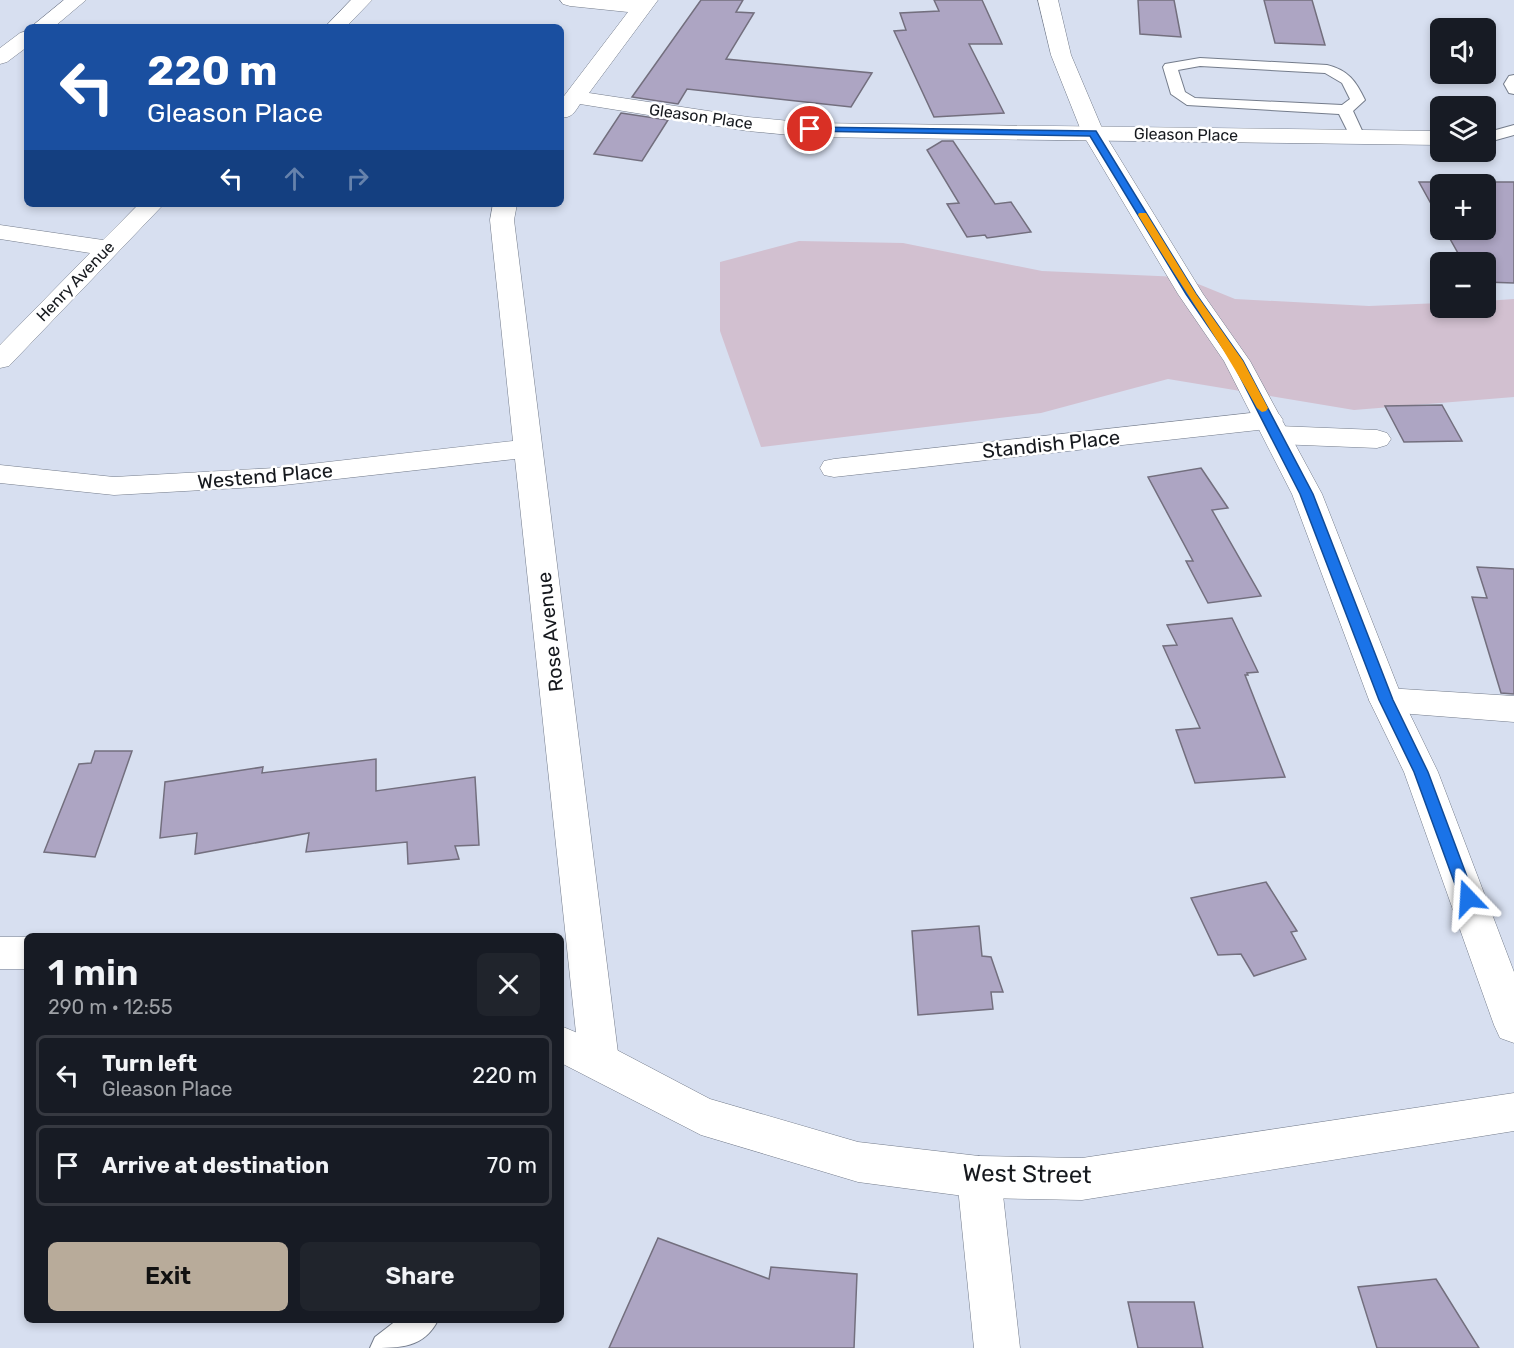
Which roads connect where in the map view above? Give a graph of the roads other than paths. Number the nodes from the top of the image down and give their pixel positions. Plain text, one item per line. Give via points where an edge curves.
1 (76, 0) edge
2 (362, 0) edge
3 (570, 0) edge
4 (1048, 0) edge
5 (645, 4) edge
6 (45, 24) edge
7 (337, 24) edge
8 (24, 40) edge
9 (0, 58) edge
10 (1514, 79) edge
11 (1514, 90) edge
12 (574, 97) junction
13 (1345, 110) junction
14 (564, 111) edge
15 (1514, 130) edge
16 (1093, 133) junction
17 (1496, 135) edge
18 (1357, 137) junction
19 (1430, 138) edge
20 (149, 207) edge
21 (504, 207) edge
22 (0, 232) edge
23 (106, 248) junction
24 (0, 360) edge
25 (1273, 427) junction
26 (1377, 439) dead end
27 (529, 448) junction
28 (834, 468) dead end
29 (0, 474) edge
30 (1386, 700) junction
31 (1514, 708) edge
32 (0, 953) edge
33 (24, 953) edge
34 (1514, 1025) edge
35 (564, 1045) edge
36 (599, 1061) junction
37 (1514, 1112) edge
38 (979, 1177) junction
39 (418, 1323) edge
40 (386, 1348) edge
41 (997, 1348) edge

1 - 6 street
2 - 7 street
3 - 5 street
4 - 16 street via 1061,55
5 - 12 street
8 - 9 street
10 - 11 lane
12 - 14 street
12 - 16 street, Gleason Place via 748,124 810,129
13 - 13 lane via 1358,100 1347,78 1327,69 1200,62 1170,67 1178,94 1192,102
13 - 18 lane
15 - 17 lane
16 - 18 street, Gleason Place
16 - 25 street via 1191,294 1237,361
18 - 19 street, Gleason Place
20 - 23 street, Henry Avenue
21 - 27 street, Rose Avenue via 502,220
22 - 23 street
23 - 24 street, Henry Avenue
25 - 26 street, Standish Place
25 - 28 street, Standish Place
25 - 30 street via 1306,494
27 - 29 street, Westend Place via 275,477 114,486
27 - 36 street, Rose Avenue
30 - 31 street
30 - 34 street via 1421,772
32 - 33 street
35 - 36 street, West Street
36 - 38 street, West Street via 701,1116 858,1162
37 - 38 street, West Street via 1082,1179
38 - 41 street
39 - 40 lane

